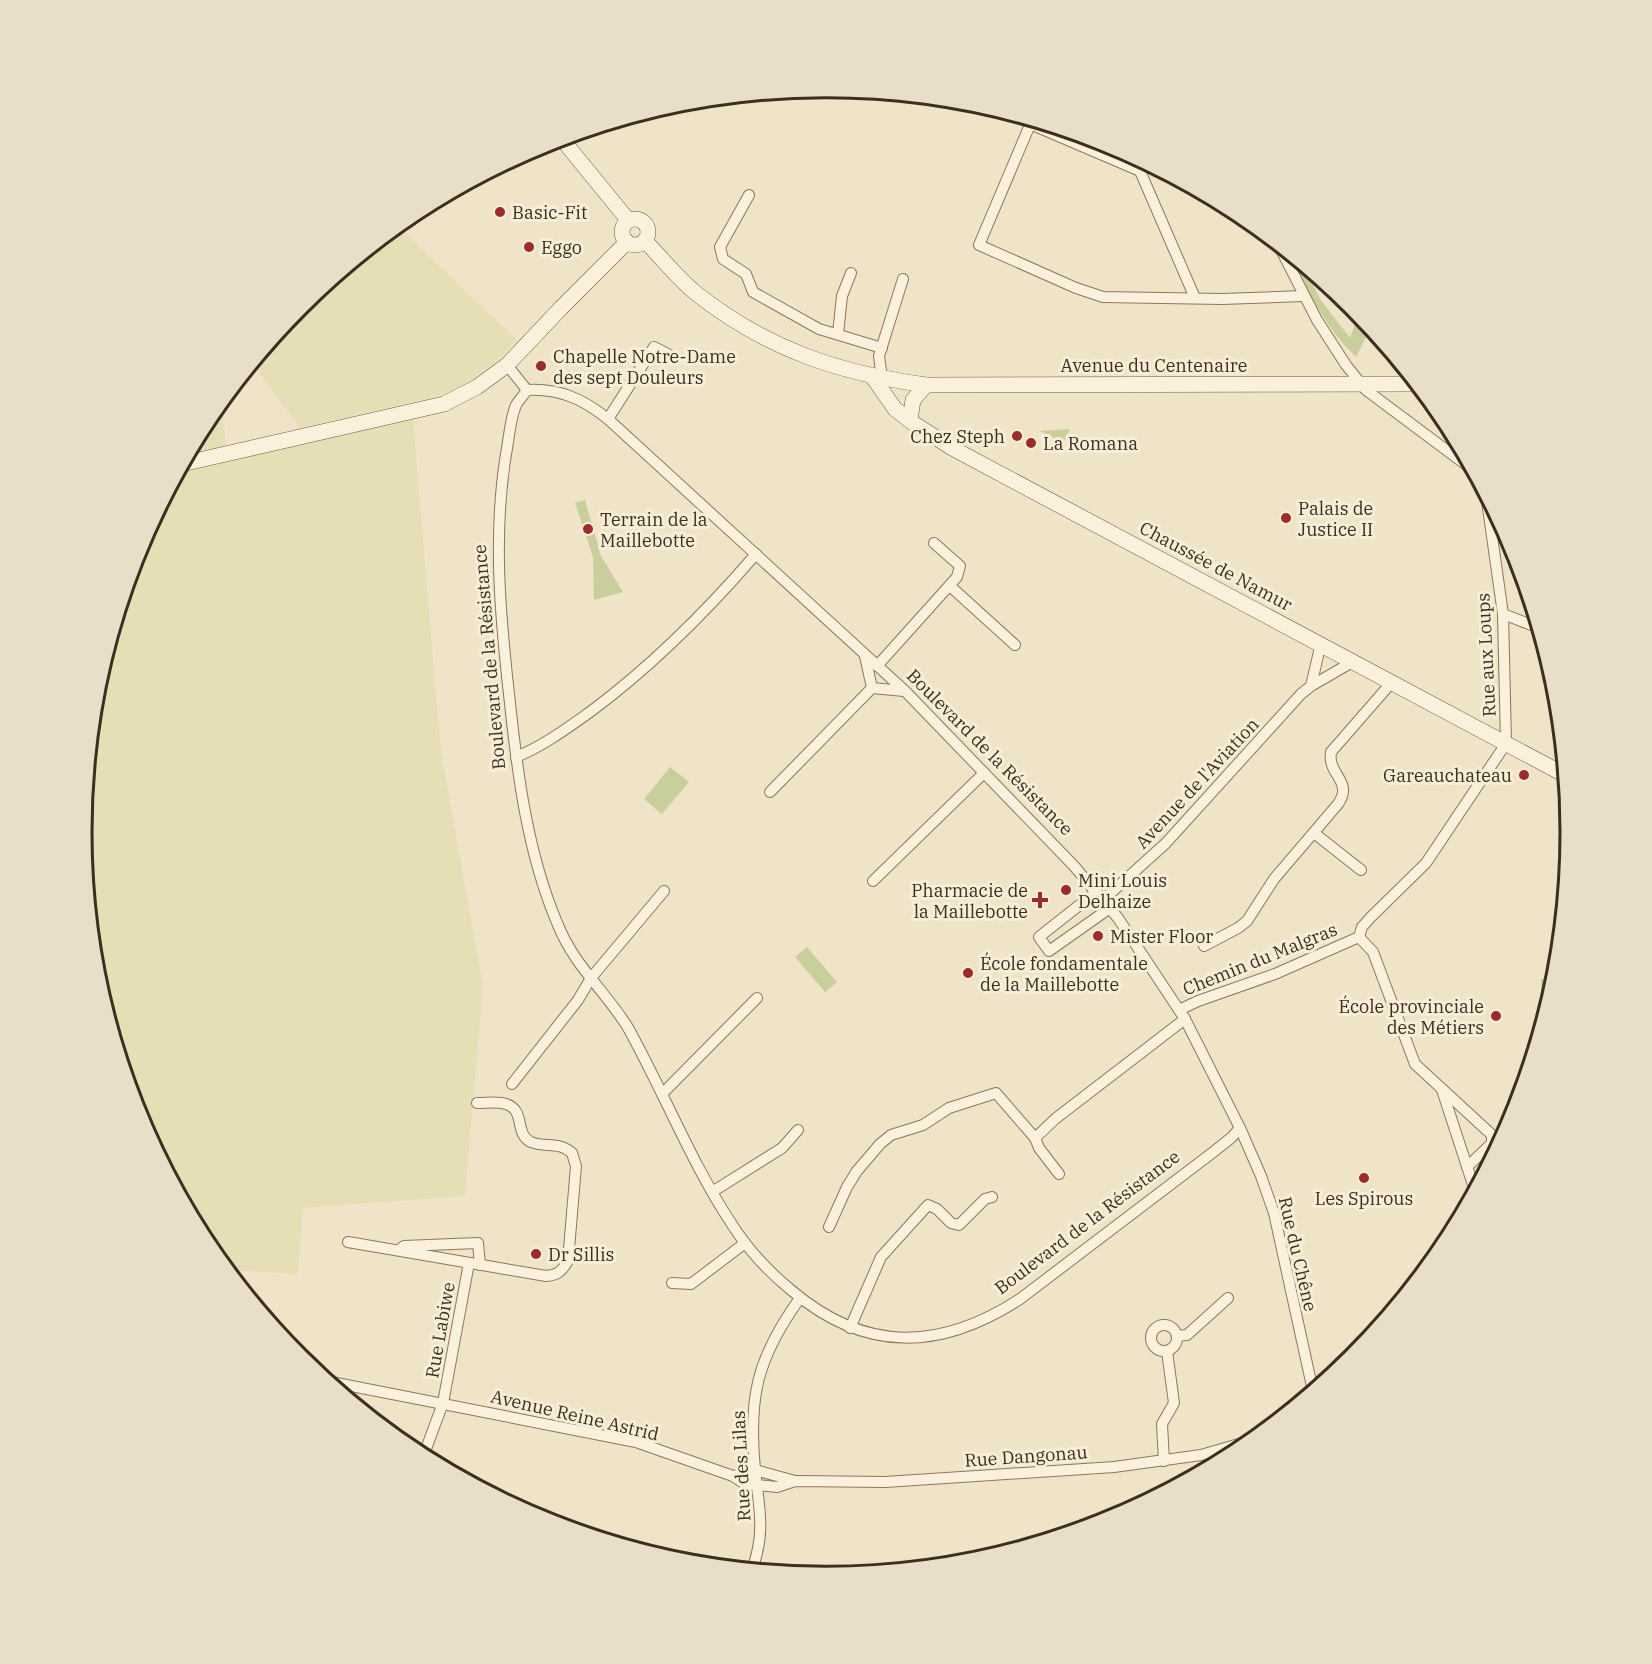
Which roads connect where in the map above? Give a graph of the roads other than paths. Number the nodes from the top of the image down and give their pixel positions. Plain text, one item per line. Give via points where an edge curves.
1 (1029, 127) edge
2 (567, 145) edge
3 (1143, 169) edge
4 (749, 195) dead end
5 (628, 220) junction
6 (645, 241) junction
7 (627, 242) junction
8 (1285, 259) edge
9 (851, 273) dead end
10 (903, 279) dead end
11 (1303, 296) junction
12 (1195, 298) junction
13 (838, 334) junction
14 (882, 348) junction
15 (668, 354) dead end
16 (507, 365) junction
17 (881, 378) junction
18 (1360, 384) junction
19 (1408, 384) edge
20 (926, 385) junction
21 (527, 390) junction
22 (608, 419) junction
23 (910, 420) junction
24 (1459, 460) edge
25 (192, 462) edge
26 (1489, 516) edge
27 (934, 543) dead end
28 (756, 554) junction
29 (950, 586) junction
30 (1503, 614) junction
31 (1530, 625) edge
32 (1321, 643) junction
33 (1016, 645) dead end
34 (865, 655) junction
35 (1354, 662) junction
36 (877, 666) junction
37 (1392, 682) junction
38 (1311, 686) junction
39 (872, 688) junction
40 (904, 691) junction
41 (1506, 743) junction
42 (516, 757) junction
43 (1558, 771) edge
44 (984, 773) junction
45 (770, 792) dead end
46 (1314, 832) junction
47 (1361, 870) dead end
48 (873, 881) dead end
49 (664, 891) dead end
50 (1103, 900) junction
51 (1359, 937) junction
52 (1204, 946) dead end
53 (591, 978) junction
54 (757, 998) dead end
55 (1182, 1015) junction
56 (512, 1084) dead end
57 (1442, 1090) junction
58 (662, 1094) junction
59 (477, 1103) dead end
60 (1240, 1128) junction
61 (798, 1130) dead end
62 (1035, 1138) junction
63 (1492, 1142) edge
64 (1491, 1144) edge
65 (1467, 1167) junction
66 (1059, 1174) dead end
67 (1472, 1181) edge
68 (712, 1192) junction
69 (992, 1197) dead end
70 (829, 1227) dead end
71 (348, 1242) dead end
72 (745, 1243) junction
73 (398, 1251) junction
74 (474, 1264) junction
75 (672, 1283) dead end
76 (800, 1298) junction
77 (1228, 1298) dead end
78 (850, 1328) junction
79 (1177, 1336) junction
80 (1167, 1352) junction
81 (1311, 1383) edge
82 (342, 1384) edge
83 (443, 1403) junction
84 (1228, 1447) edge
85 (426, 1448) edge
86 (1164, 1461) junction
87 (755, 1470) junction
88 (733, 1476) junction
89 (795, 1481) junction
90 (757, 1486) junction
91 (754, 1562) edge

1 - 12 street via 978,245 1103,297
2 - 5 street
3 - 12 street
4 - 13 street via 720,247 723,260 746,274 753,292 819,329
5 - 6 street via 645,222
5 - 7 street via 622,231
6 - 7 street via 633,245
6 - 17 street, Avenue du Centenaire via 695,293 748,329 797,354
7 - 16 street
8 - 11 street
9 - 13 street via 842,296
10 - 14 street
11 - 12 street
11 - 18 street
13 - 14 street
14 - 17 street
15 - 22 street via 654,347
16 - 21 street
16 - 25 street via 444,404
17 - 20 street, Avenue du Centenaire
17 - 23 street, Chaussée de Namur via 895,409
18 - 19 street, Avenue du Centenaire
18 - 20 street, Avenue du Centenaire
18 - 24 street
20 - 23 street via 913,400
21 - 22 street, Boulevard de la Résistance via 572,395
21 - 42 street, Boulevard de la Résistance via 516,405 511,426 499,515 500,591
22 - 28 street, Boulevard de la Résistance
23 - 32 street, Chaussée de Namur via 967,455
26 - 30 street, Rue aux Loups
27 - 29 street via 960,566
28 - 34 street, Boulevard de la Résistance
28 - 42 street via 700,616 639,673 562,732
29 - 33 street
29 - 36 street
30 - 31 street
30 - 41 street, Rue aux Loups
32 - 35 street, Chaussée de Namur
32 - 38 street
34 - 36 street, Boulevard de la Résistance
34 - 39 street
35 - 37 street, Chaussée de Namur
35 - 38 street, Avenue de l'Aviation
36 - 40 street, Boulevard de la Résistance
37 - 41 street, Chaussée de Namur
37 - 46 street via 1331,752 1329,760 1341,782 1343,796
38 - 50 street, Avenue de l'Aviation via 1166,843
39 - 40 street
39 - 45 street
40 - 44 street, Boulevard de la Résistance
41 - 43 street, Chaussée de Namur
41 - 51 street, Chemin du Malgras via 1431,856 1362,927
42 - 53 street, Boulevard de la Résistance via 532,842 550,907 569,950
44 - 48 street
44 - 50 street, Boulevard de la Résistance
46 - 47 street
46 - 52 street via 1274,879 1247,921
49 - 53 street
50 - 50 street via 1039,937 1049,951
50 - 55 street, Boulevard de la Résistance
51 - 55 street, Chemin du Malgras via 1275,974 1198,1001
51 - 57 street via 1374,952 1415,1064
53 - 56 street
53 - 58 street, Boulevard de la Résistance via 616,1008
54 - 58 street
55 - 60 street, Boulevard de la Résistance
55 - 62 street, Chemin du Malgras
57 - 63 street via 1492,1136
57 - 65 street
58 - 68 street, Boulevard de la Résistance
59 - 74 street via 508,1104 516,1110 525,1137 532,1142 567,1148 576,1166 568,1261 562,1271 546,1276
60 - 78 street, Boulevard de la Résistance via 1212,1154 1020,1299 988,1317 959,1329 914,1337 880,1336
60 - 81 street, Rue du Chêne via 1274,1213
61 - 68 street via 782,1148
62 - 66 street
62 - 70 street via 996,1092 948,1108 880,1144 847,1187
64 - 65 street
65 - 67 street
68 - 72 street, Boulevard de la Résistance
69 - 78 street via 985,1199 959,1225 928,1205 881,1257
71 - 73 street
72 - 75 street via 691,1284
72 - 76 street, Boulevard de la Résistance
73 - 74 street
73 - 74 street via 404,1246 478,1243
74 - 83 street, Rue Labiwe
76 - 78 street, Boulevard de la Résistance
76 - 87 street, Rue des Lilas via 780,1326 762,1365 753,1404
77 - 79 street via 1187,1335
79 - 80 street
79 - 80 street via 1166,1325 1154,1330 1152,1344
80 - 86 street via 1174,1403 1162,1424
82 - 83 street, Avenue Reine Astrid
83 - 85 street, Rue Labiwe
83 - 88 street, Avenue Reine Astrid via 636,1442
84 - 86 street, Rue Dangonau
86 - 89 street, Rue Dangonau via 885,1482
87 - 88 street
87 - 89 street, Rue Dangonau
87 - 90 street, Rue des Lilas
88 - 90 street, Avenue Reine Astrid
89 - 90 street, Rue Dangonau via 777,1487
90 - 91 street, Rue des Lilas via 762,1527

